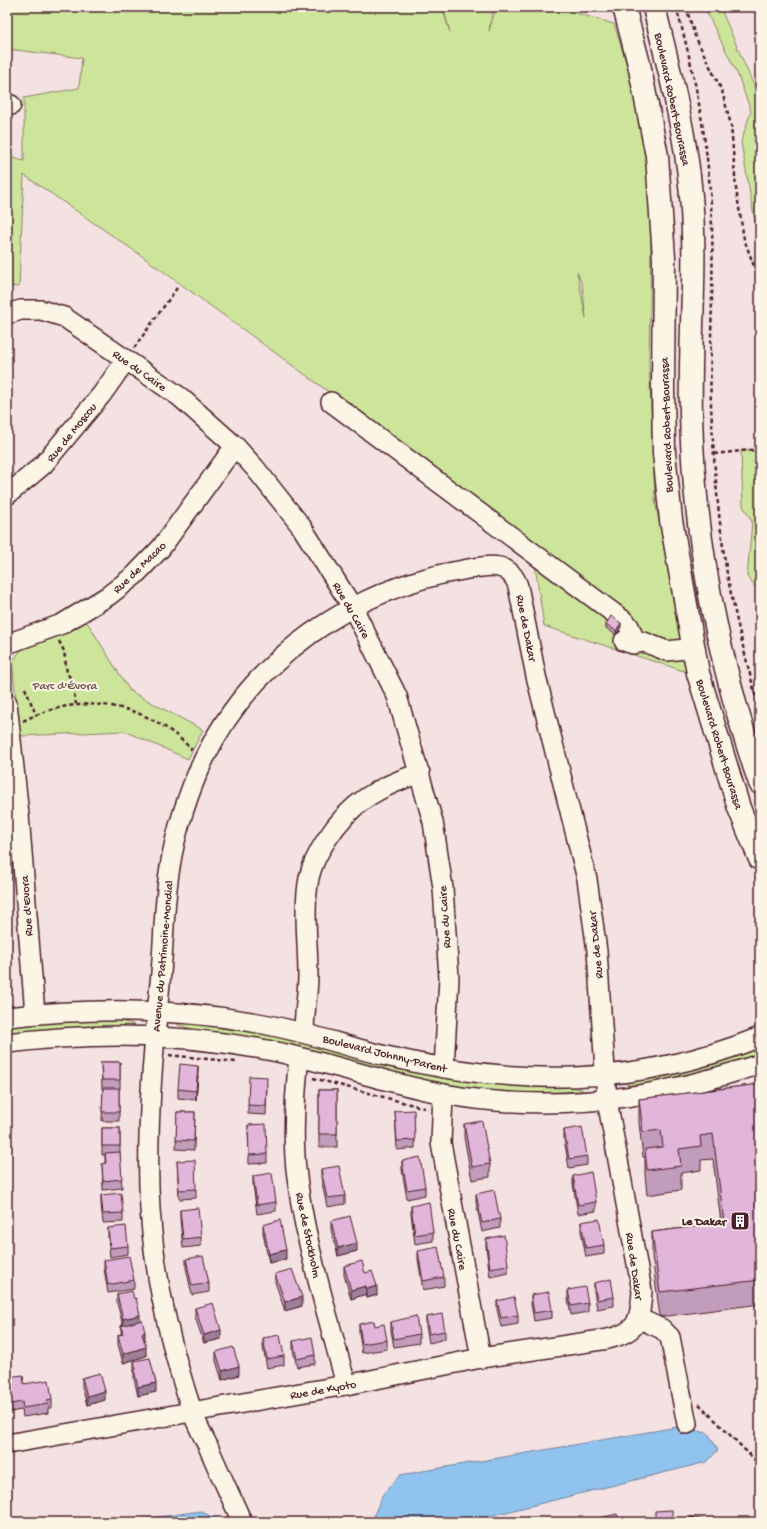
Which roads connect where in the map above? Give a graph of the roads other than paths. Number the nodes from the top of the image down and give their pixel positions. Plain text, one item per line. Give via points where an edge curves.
1 (624, 7) edge
2 (654, 7) edge
3 (7, 314) edge
4 (126, 360) junction
5 (331, 402) dead end
6 (235, 446) junction
7 (7, 495) edge
8 (509, 570) joint
9 (353, 608) junction
10 (7, 644) edge
11 (694, 648) junction
12 (7, 703) edge
13 (420, 773) junction
14 (760, 783) edge
15 (760, 859) edge
16 (157, 1012) junction
17 (35, 1014) junction
18 (7, 1018) edge
19 (304, 1032) junction
20 (156, 1036) junction
21 (760, 1036) edge
22 (7, 1043) edge
23 (299, 1057) junction
24 (760, 1064) edge
25 (444, 1068) junction
26 (605, 1076) junction
27 (443, 1094) junction
28 (607, 1100) junction
29 (636, 1322) junction
30 (481, 1358) junction
31 (346, 1385) junction
32 (192, 1412) junction
33 (687, 1424) dead end
34 (7, 1444) edge
35 (242, 1522) edge

1 - 11 highway, Boulevard Robert-Bourassa via 643,79 657,156 664,258 664,453 671,520
2 - 14 highway, Boulevard Robert-Bourassa via 690,185 693,257 690,417 698,515 709,590 724,663
3 - 4 street, Rue du Caire via 20,310 41,310 64,317
4 - 6 street, Rue du Caire via 180,397
4 - 7 street, Rue de Moscou via 102,394 43,466
5 - 11 street via 623,620 628,626 629,642 644,642 667,651
6 - 9 street, Rue du Caire via 301,526
6 - 10 street, Rue de Macao via 161,548 135,575 108,596 56,626
8 - 9 street, Avenue du Patrimoine-Mondial via 487,565 438,574 397,586
8 - 26 street, Rue de Dakar via 518,586 536,676 587,879 597,951
9 - 13 street, Rue du Caire via 397,696
9 - 16 street, Avenue du Patrimoine-Mondial via 315,630 280,658 248,690 204,759 177,834 170,868
11 - 15 highway, Boulevard Robert-Bourassa via 698,674 739,808
12 - 17 street, Rue d'Evora
13 - 19 street via 396,781 361,800 339,820 319,851 309,877 306,908 308,979
13 - 25 street, Rue du Caire via 433,822 443,888 449,978
16 - 17 street, Boulevard Johnny-Parent via 98,1010
16 - 19 street, Boulevard Johnny-Parent via 212,1016
16 - 20 street, Avenue du Patrimoine-Mondial
17 - 18 street, Boulevard Johnny-Parent
19 - 25 street, Boulevard Johnny-Parent via 385,1056
20 - 22 street, Boulevard Johnny-Parent via 86,1036
20 - 23 street, Boulevard Johnny-Parent via 210,1041
20 - 32 street, Avenue du Patrimoine-Mondial via 149,1114 150,1197 157,1265 170,1335
21 - 26 street, Boulevard Johnny-Parent via 699,1057
23 - 27 street, Boulevard Johnny-Parent via 392,1083
23 - 31 street, Rue de Stockholm via 295,1092 296,1169 302,1210
24 - 28 street, Boulevard Johnny-Parent via 696,1084
25 - 26 street, Boulevard Johnny-Parent via 510,1077
26 - 28 street, Rue de Dakar
27 - 28 street, Boulevard Johnny-Parent via 496,1101 549,1103
27 - 30 street, Rue du Caire via 441,1143
28 - 29 street, Rue de Dakar via 642,1291 641,1312
29 - 30 street, Rue de Kyoto via 624,1336
29 - 33 street via 662,1329 670,1337
30 - 31 street, Rue de Kyoto
31 - 32 street, Rue de Kyoto
32 - 34 street, Rue de Kyoto
32 - 35 street, Avenue du Patrimoine-Mondial

